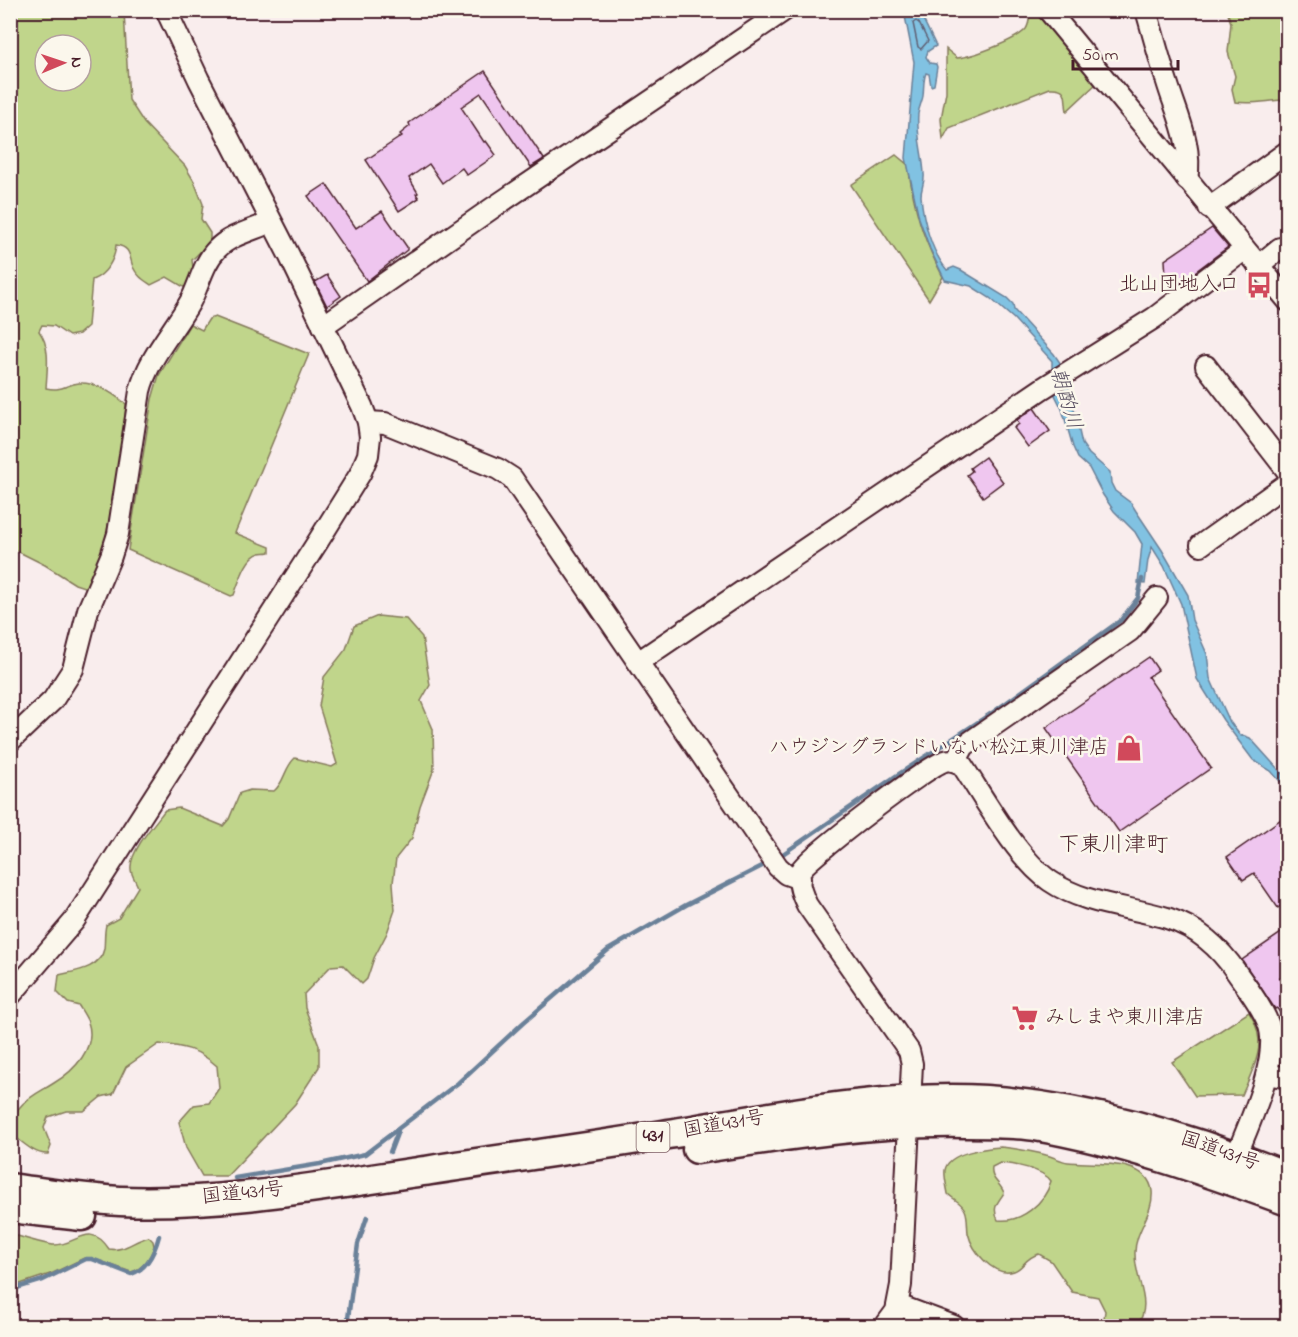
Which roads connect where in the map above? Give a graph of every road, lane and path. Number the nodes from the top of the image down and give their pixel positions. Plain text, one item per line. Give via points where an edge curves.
1 (166, 10) edge
2 (785, 10) edge
3 (1048, 10) edge
4 (1146, 10) edge
5 (1287, 151) edge
6 (1187, 180) junction
7 (1209, 208) junction
8 (271, 222) junction
9 (1287, 248) edge
10 (1244, 250) junction
11 (1258, 266) junction
12 (1287, 301) edge
13 (323, 326) junction
14 (1206, 366) dead end
15 (368, 422) junction
16 (1287, 472) edge
17 (1287, 483) edge
18 (1201, 545) dead end
19 (1157, 598) dead end
20 (638, 662) junction
21 (10, 741) edge
22 (956, 761) junction
23 (800, 879) junction
24 (14, 983) edge
25 (1267, 1074) junction
26 (1287, 1078) edge
27 (909, 1112) junction
28 (1232, 1167) junction
29 (1287, 1177) edge
30 (10, 1188) edge
31 (1287, 1201) edge
32 (10, 1208) edge
33 (898, 1305) junction
34 (885, 1326) edge
35 (954, 1326) edge

1 - 8 street
2 - 13 street
3 - 6 street
4 - 6 street via 1186,135 1190,164
5 - 7 street
6 - 7 street
7 - 10 street
8 - 13 street
8 - 21 street via 216,249 189,303 147,369 118,534 88,610 73,669 53,700
9 - 11 street via 1280,248
10 - 11 street
10 - 20 street via 1154,318 1043,388
11 - 12 street
13 - 15 street
14 - 16 street
15 - 20 street via 385,423 512,478
15 - 24 street via 369,455 317,543 74,921
17 - 18 street
19 - 22 street via 1130,631 964,746
20 - 23 street via 773,860 786,874
22 - 23 street via 943,761 882,803 812,857 801,870
22 - 25 street via 1027,861 1051,882 1094,901 1181,923 1220,950 1258,1003 1268,1024 1272,1052
23 - 27 street via 807,905 909,1051
25 - 26 street
25 - 28 street
27 - 28 highway, 国道431号 / 431 via 1033,1126
27 - 30 highway, 国道431号 / 431 via 866,1104 218,1198 120,1200
27 - 32 highway, 国道431号 / 431 via 774,1137 329,1205 218,1217 121,1218
27 - 33 street
28 - 29 highway, 国道431号 / 431
28 - 31 highway, 国道431号 / 431
33 - 34 street
33 - 35 street

